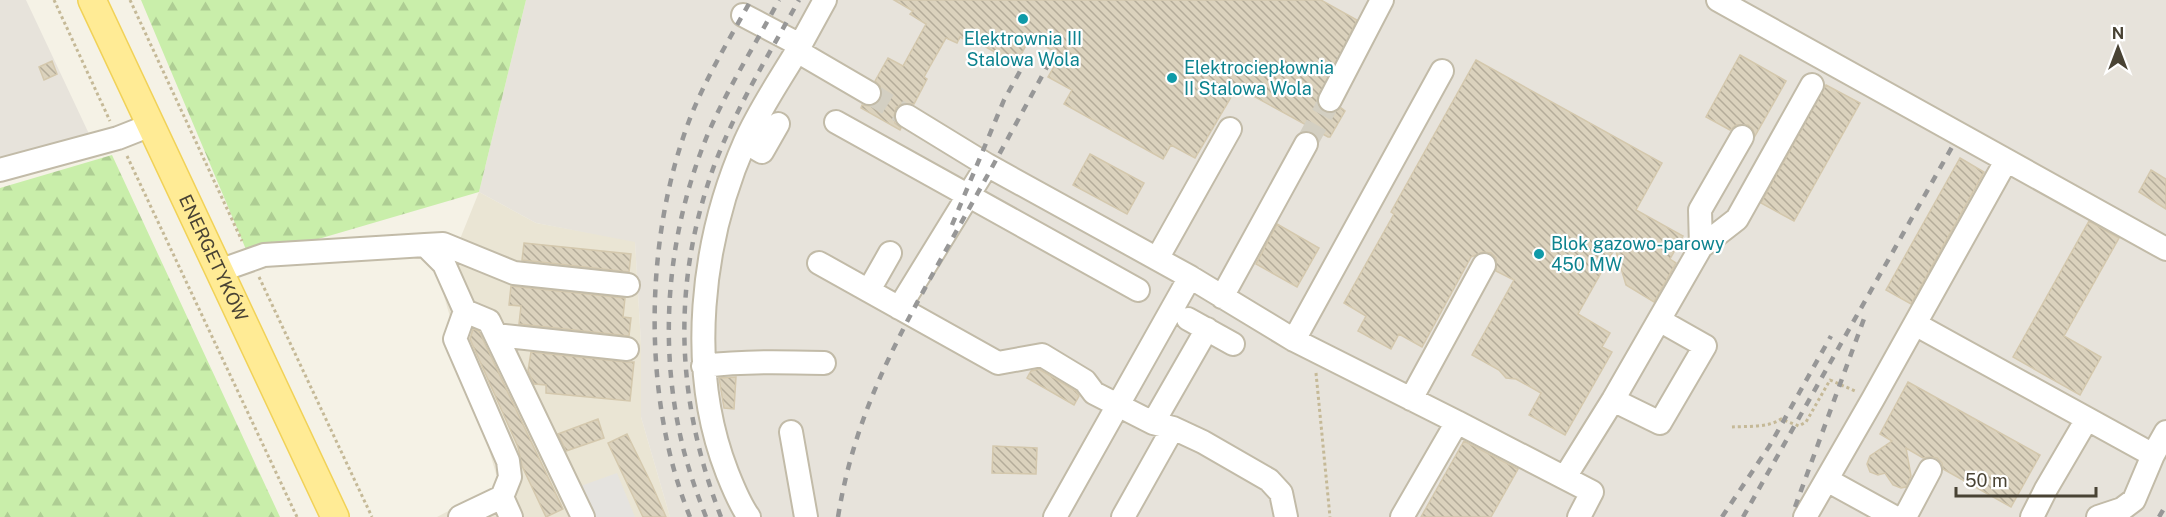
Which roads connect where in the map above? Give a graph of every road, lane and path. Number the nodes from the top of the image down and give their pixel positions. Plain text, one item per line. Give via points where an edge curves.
1 (54, 0) edge
2 (92, 0) edge
3 (825, 0) edge
4 (1382, 0) edge
5 (1718, 0) edge
6 (743, 15) dead end
7 (798, 48) junction
8 (1442, 71) dead end
9 (1812, 85) dead end
10 (869, 93) tunnel mouth
11 (1330, 100) tunnel mouth
12 (907, 116) tunnel mouth
13 (836, 122) dead end
14 (778, 124) dead end
15 (151, 125) junction
16 (1230, 129) dead end
17 (1742, 137) dead end
18 (118, 138) junction
19 (745, 142) junction
20 (1306, 144) tunnel mouth
21 (2006, 161) junction
22 (987, 165) junction
23 (0, 170) edge
24 (968, 196) junction
25 (425, 245) junction
26 (1701, 247) junction
27 (2166, 249) edge
28 (890, 254) dead end
29 (1157, 259) junction
30 (819, 263) dead end
31 (1485, 265) dead end
32 (219, 271) junction
33 (1190, 277) junction
34 (628, 285) dead end
35 (869, 290) junction
36 (1138, 290) dead end
37 (1222, 297) junction
38 (899, 308) junction
39 (465, 311) junction
40 (1659, 320) junction
41 (1915, 324) junction
42 (496, 335) junction
43 (1294, 340) junction
44 (1233, 344) dead end
45 (627, 349) dead end
46 (1008, 361) junction
47 (824, 363) dead end
48 (704, 366) junction
49 (1315, 368) dead end
50 (1028, 375) dead end
51 (1412, 399) junction
52 (1873, 399) junction
53 (1613, 400) junction
54 (1118, 404) junction
55 (2087, 419) junction
56 (1457, 422) junction
57 (1163, 425) junction
58 (1731, 427) dead end
59 (791, 432) dead end
60 (2166, 432) edge
61 (2153, 455) junction
62 (1930, 470) dead end
63 (1565, 477) junction
64 (1827, 480) junction
65 (506, 507) edge
66 (297, 517) edge
67 (335, 517) edge
68 (460, 517) edge
69 (583, 517) edge
70 (749, 517) edge
71 (806, 517) edge
72 (1055, 517) edge
73 (1123, 517) edge
74 (1286, 517) edge
75 (1330, 517) edge
76 (1402, 517) edge
77 (1579, 517) edge
78 (1805, 517) edge
79 (1894, 517) edge
80 (1905, 517) edge
81 (2032, 517) edge
82 (2098, 517) edge

1 - 18 path
2 - 15 main road, ENERGETYKÓW
3 - 7 lane
4 - 11 lane
5 - 21 lane
6 - 7 lane
7 - 10 lane
7 - 19 lane
8 - 43 lane
9 - 26 lane via 1737,219
12 - 22 lane
13 - 24 lane
14 - 19 lane via 762,152
15 - 18 lane
15 - 32 main road, ENERGETYKÓW
16 - 29 lane
17 - 26 lane via 1700,210
18 - 23 lane
18 - 66 path
19 - 48 lane via 716,237 704,314
20 - 37 lane
21 - 27 lane
21 - 41 lane
22 - 24 lane
22 - 29 lane
24 - 36 lane
24 - 38 lane
25 - 32 lane via 264,255
25 - 34 lane via 443,244 514,273
25 - 39 lane via 444,264
26 - 40 lane
28 - 35 lane
29 - 33 lane
30 - 35 lane
31 - 51 lane
32 - 67 main road, ENERGETYKÓW
33 - 37 lane
33 - 54 lane
35 - 38 lane
37 - 43 lane
38 - 46 lane via 998,363
39 - 42 lane via 489,321
39 - 65 lane via 455,339 508,461
40 - 53 lane
40 - 53 lane via 1705,346 1672,404 1660,423
41 - 52 lane
41 - 55 lane
42 - 45 lane
42 - 69 lane
43 - 51 lane
44 - 57 lane via 1197,324
46 - 50 lane
46 - 54 lane via 1042,355 1085,381 1094,393
47 - 48 lane
48 - 70 lane via 710,421 732,486
49 - 75 path
51 - 56 lane
52 - 58 path via 1830,380 1801,425 1781,419 1776,423
52 - 64 lane
53 - 63 lane
54 - 57 lane
54 - 72 lane
55 - 61 lane
55 - 81 lane
56 - 63 lane
56 - 76 lane
57 - 73 lane
57 - 74 lane via 1203,442 1269,480 1281,493
59 - 71 lane
60 - 61 lane
61 - 82 lane via 2134,500 2122,509
62 - 80 lane
63 - 77 lane via 1592,492
64 - 78 lane
64 - 79 lane
65 - 68 lane

